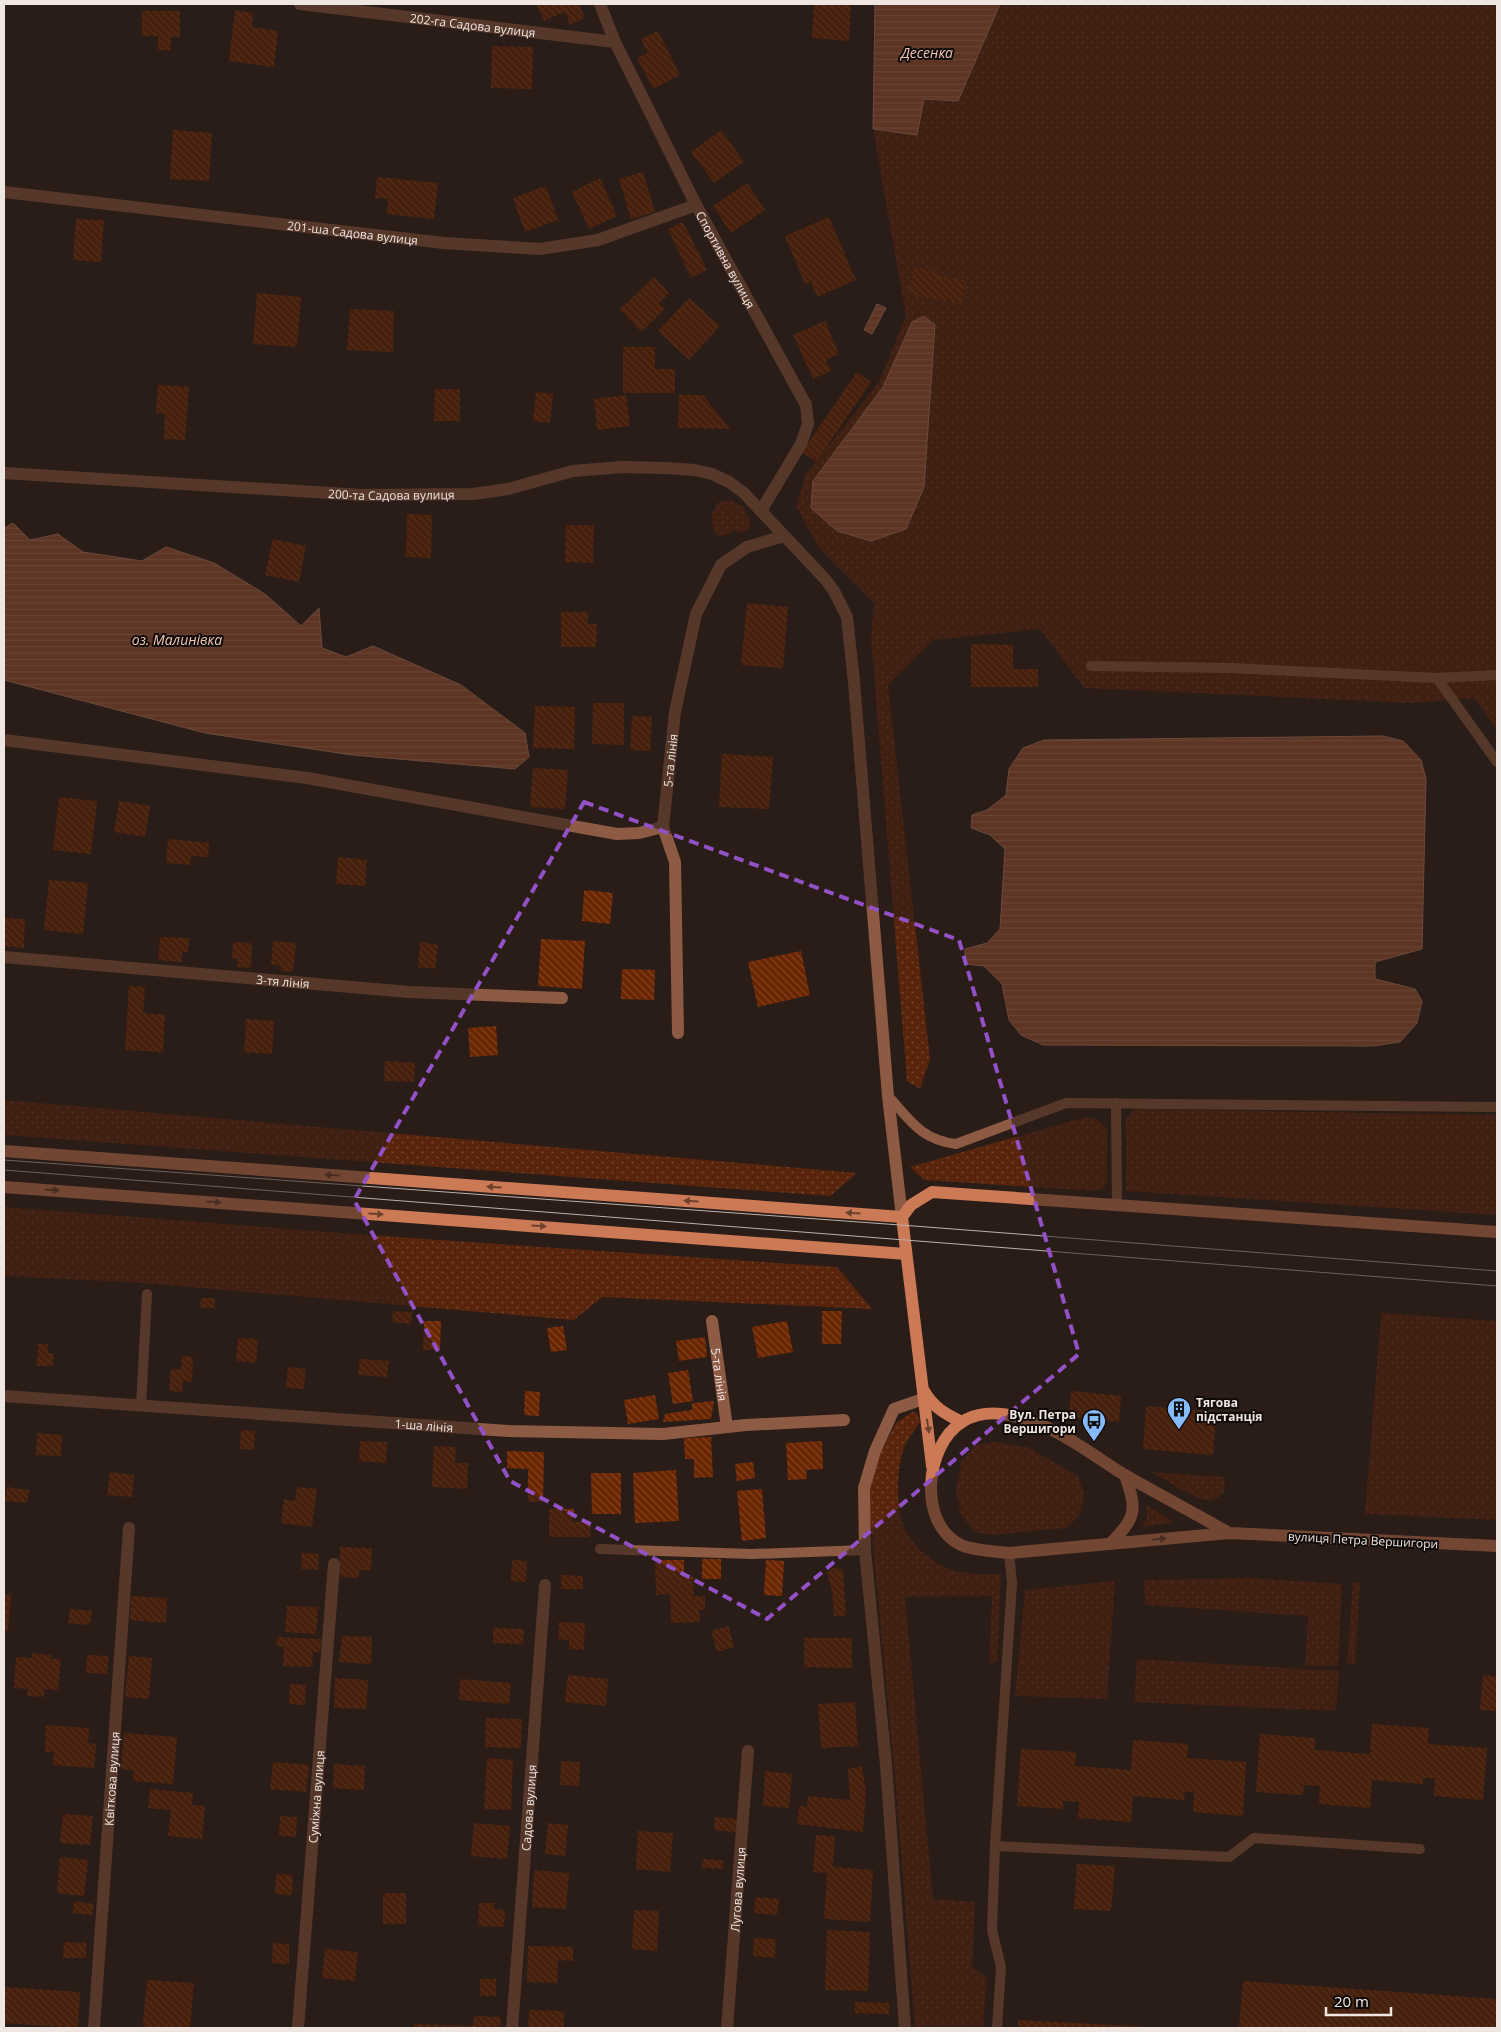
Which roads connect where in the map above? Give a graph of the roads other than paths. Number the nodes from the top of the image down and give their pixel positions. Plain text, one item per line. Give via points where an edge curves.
1 (300, 4) edge
2 (600, 4) edge
3 (615, 42) junction
4 (4, 192) edge
5 (696, 205) junction
6 (4, 473) edge
7 (761, 511) junction
8 (784, 536) junction
9 (1091, 666) dead end
10 (1497, 675) edge
11 (1437, 678) junction
12 (4, 740) edge
13 (1497, 762) edge
14 (663, 827) junction
15 (4, 957) edge
16 (562, 998) dead end
17 (678, 1033) dead end
18 (888, 1096) junction
19 (1116, 1103) junction
20 (1497, 1107) edge
21 (4, 1151) edge
22 (4, 1187) edge
23 (1117, 1205) junction
24 (902, 1217) junction
25 (1497, 1232) edge
26 (906, 1254) junction
27 (147, 1294) dead end
28 (712, 1321) dead end
29 (921, 1384) junction
30 (4, 1396) edge
31 (923, 1399) junction
32 (141, 1406) junction
33 (844, 1420) dead end
34 (962, 1422) junction
35 (727, 1427) junction
36 (932, 1468) junction
37 (1125, 1475) junction
38 (128, 1528) dead end
39 (1229, 1533) junction
40 (1110, 1544) junction
41 (1497, 1546) edge
42 (600, 1549) dead end
43 (865, 1550) junction
44 (1009, 1553) junction
45 (334, 1564) dead end
46 (545, 1585) dead end
47 (748, 1752) dead end
48 (995, 1846) junction
49 (1420, 1849) dead end
50 (94, 2028) edge
51 (298, 2028) edge
52 (512, 2028) edge
53 (727, 2028) edge
54 (905, 2028) edge
55 (997, 2028) edge

1 - 3 street, 202-га Садова вулиця
2 - 3 street, Спортивна вулиця
3 - 5 street, Спортивна вулиця
4 - 5 street, 201-ша Садова вулиця via 444,244 540,249 598,240
5 - 7 street, Спортивна вулиця via 806,405 808,424 801,444
6 - 7 street, 200-та Садова вулиця via 362,495 473,494 508,489 573,471 665,468 695,470 721,478 744,493
7 - 8 street, 200-та Садова вулиця
8 - 14 street, 5-та лінія via 747,546 721,565 696,614 675,712
8 - 18 street, 200-та Садова вулиця via 825,579 847,617
9 - 11 lane via 1231,668
10 - 11 lane
11 - 13 lane
12 - 14 street via 307,778 617,834
14 - 17 street, 5-та лінія via 675,862
15 - 16 street, 3-тя лінія via 408,992
18 - 19 lane via 924,1134 941,1142 956,1144 1066,1103
18 - 24 street, 200-та Садова вулиця
19 - 20 lane
19 - 23 lane
24 -> 21 main road
22 -> 26 main road
23 - 24 main road via 932,1192 911,1205
23 - 25 main road
24 - 26 main road
26 - 29 main road
27 - 32 lane
28 - 35 street, 5-та лінія
29 - 31 main road
29 - 34 main road via 941,1412
30 - 32 street, 1-ша лінія
31 -> 36 main road
31 - 43 street via 894,1409 874,1451 864,1488
32 - 35 street, 1-ша лінія via 508,1431 663,1434
33 - 35 street, 1-ша лінія
34 - 36 main road via 946,1439
34 - 37 main road via 986,1413 1011,1415 1047,1427
36 - 44 main road via 930,1495 934,1514 943,1531 961,1544
37 - 39 main road, вулиця Петра Вершигори
37 - 40 main road via 1133,1498 1133,1516
38 - 50 street, Квіткова вулиця
40 -> 39 main road, вулиця Петра Вершигори
39 - 41 main road, вулиця Петра Вершигори
40 - 44 main road
42 - 43 lane via 752,1554
43 - 54 street via 886,1765
44 - 48 lane via 1012,1584
45 - 51 street, Суміжна вулиця
46 - 52 street, Садова вулиця
47 - 53 street, Лугова вулиця
48 - 49 lane via 1229,1857 1254,1838
48 - 55 lane via 992,1930 1001,1967

